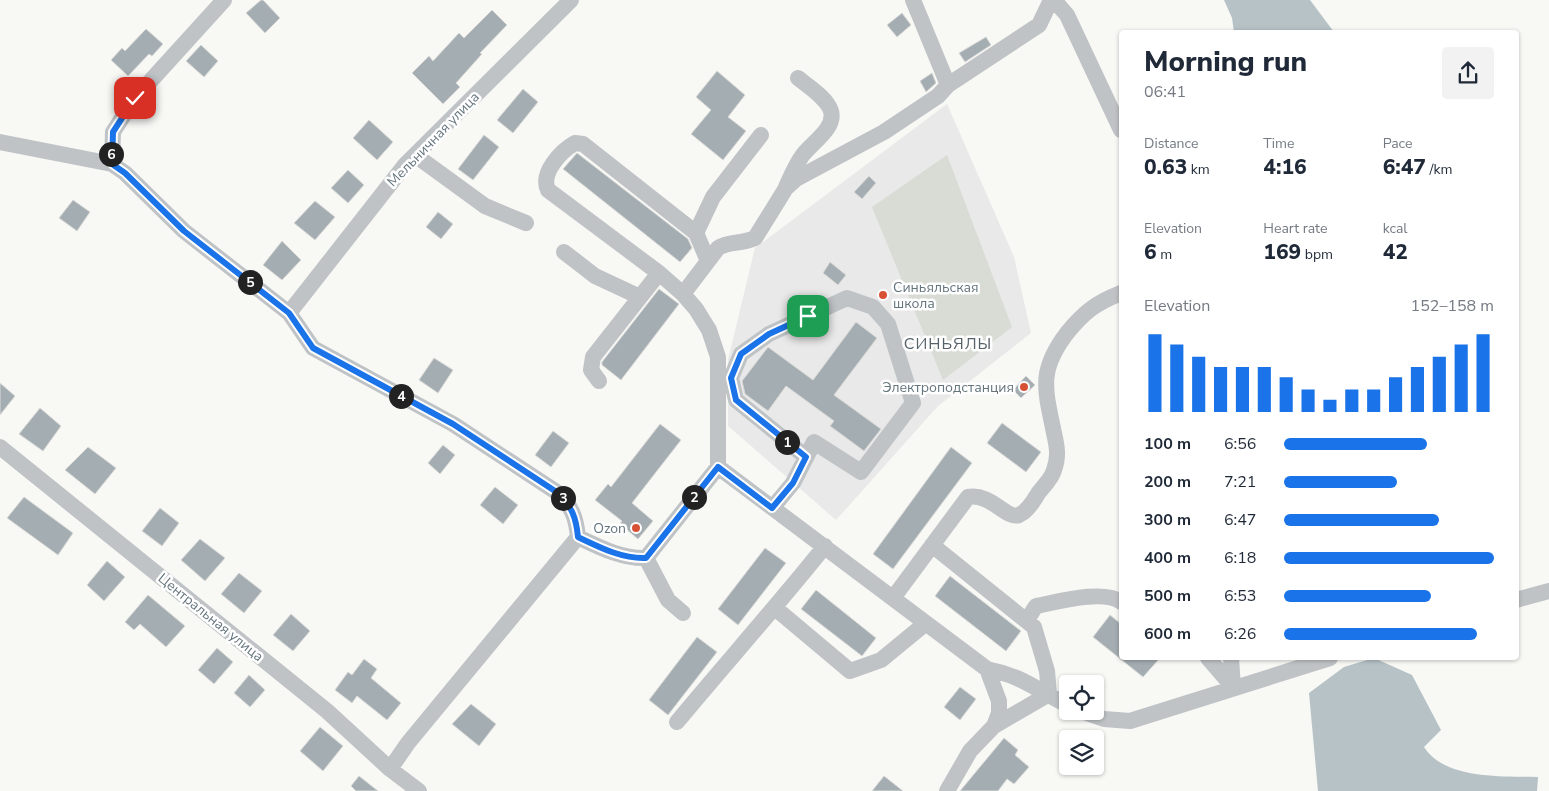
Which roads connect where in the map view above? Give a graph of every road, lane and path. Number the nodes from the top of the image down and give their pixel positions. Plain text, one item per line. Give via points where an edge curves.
1 (224, 0) edge
2 (571, 0) edge
3 (913, 0) edge
4 (1053, 0) edge
5 (798, 78) dead end
6 (948, 85) junction
7 (1119, 126) edge
8 (761, 136) dead end
9 (0, 142) edge
10 (415, 155) junction
11 (112, 164) junction
12 (786, 188) junction
13 (526, 223) dead end
14 (696, 233) junction
15 (564, 252) dead end
16 (708, 261) junction
17 (659, 273) junction
18 (684, 294) junction
19 (1119, 295) edge
20 (640, 296) junction
21 (289, 313) junction
22 (599, 381) dead end
23 (0, 446) edge
24 (806, 457) junction
25 (718, 467) junction
26 (772, 508) junction
27 (578, 537) junction
28 (932, 545) junction
29 (825, 546) junction
30 (646, 558) junction
31 (1549, 591) edge
32 (893, 598) junction
33 (1519, 599) edge
34 (1119, 601) edge
35 (775, 608) junction
36 (683, 613) dead end
37 (1027, 620) junction
38 (926, 624) junction
39 (1210, 660) edge
40 (1230, 660) edge
41 (1323, 660) edge
42 (987, 669) junction
43 (1233, 687) junction
44 (1049, 694) junction
45 (1059, 700) edge
46 (1104, 719) edge
47 (677, 722) dead end
48 (994, 726) junction
49 (390, 769) junction
50 (419, 791) edge
51 (947, 791) edge

1 - 11 street via 135,98 113,132
2 - 10 street, Мельничная улица
3 - 6 street
4 - 6 street via 1040,25
4 - 7 street via 1067,15
5 - 12 street via 825,102 831,110 832,120 794,168
6 - 12 street via 938,96 884,132 796,179
8 - 14 street via 713,196
9 - 11 street
10 - 13 street via 485,206
10 - 21 street, Мельничная улица
11 - 21 street via 184,231
12 - 16 street via 755,238 723,245
14 - 16 street
14 - 17 street via 583,144 575,142 569,146 547,172 545,183 548,190
15 - 20 street via 595,276
16 - 18 street
17 - 18 street
17 - 20 street
18 - 25 street via 709,330 718,357
19 - 28 street via 1092,306 1076,322 1057,346 1046,370 1046,395 1058,452 1054,472 1027,509 1018,515 1010,515 978,495 968,497
20 - 22 street via 593,357 591,370
21 - 27 street via 313,348 453,424 558,493 576,517
23 - 49 street, Центральная улица via 340,722
24 - 24 street via 736,400 731,378 741,354 769,334 846,298 873,307 888,324 913,403 860,472 814,442
24 - 26 street via 793,483
25 - 26 street
25 - 30 street
26 - 29 street
27 - 30 street via 606,550
27 - 49 street
28 - 32 street
28 - 37 street
29 - 32 street
29 - 35 street
30 - 36 street via 668,600
31 - 33 street
32 - 38 street
34 - 37 street via 1114,597 1076,599 1036,606
35 - 38 street via 850,671 881,660
35 - 47 street
37 - 44 street via 1034,627 1047,671
38 - 42 street
39 - 43 street
40 - 43 street
41 - 43 street
42 - 44 street via 1009,673
42 - 48 street via 999,701 1000,713
43 - 46 street via 1130,721
44 - 45 street
44 - 48 street
48 - 51 street via 970,751
49 - 50 street, Центральная улица

